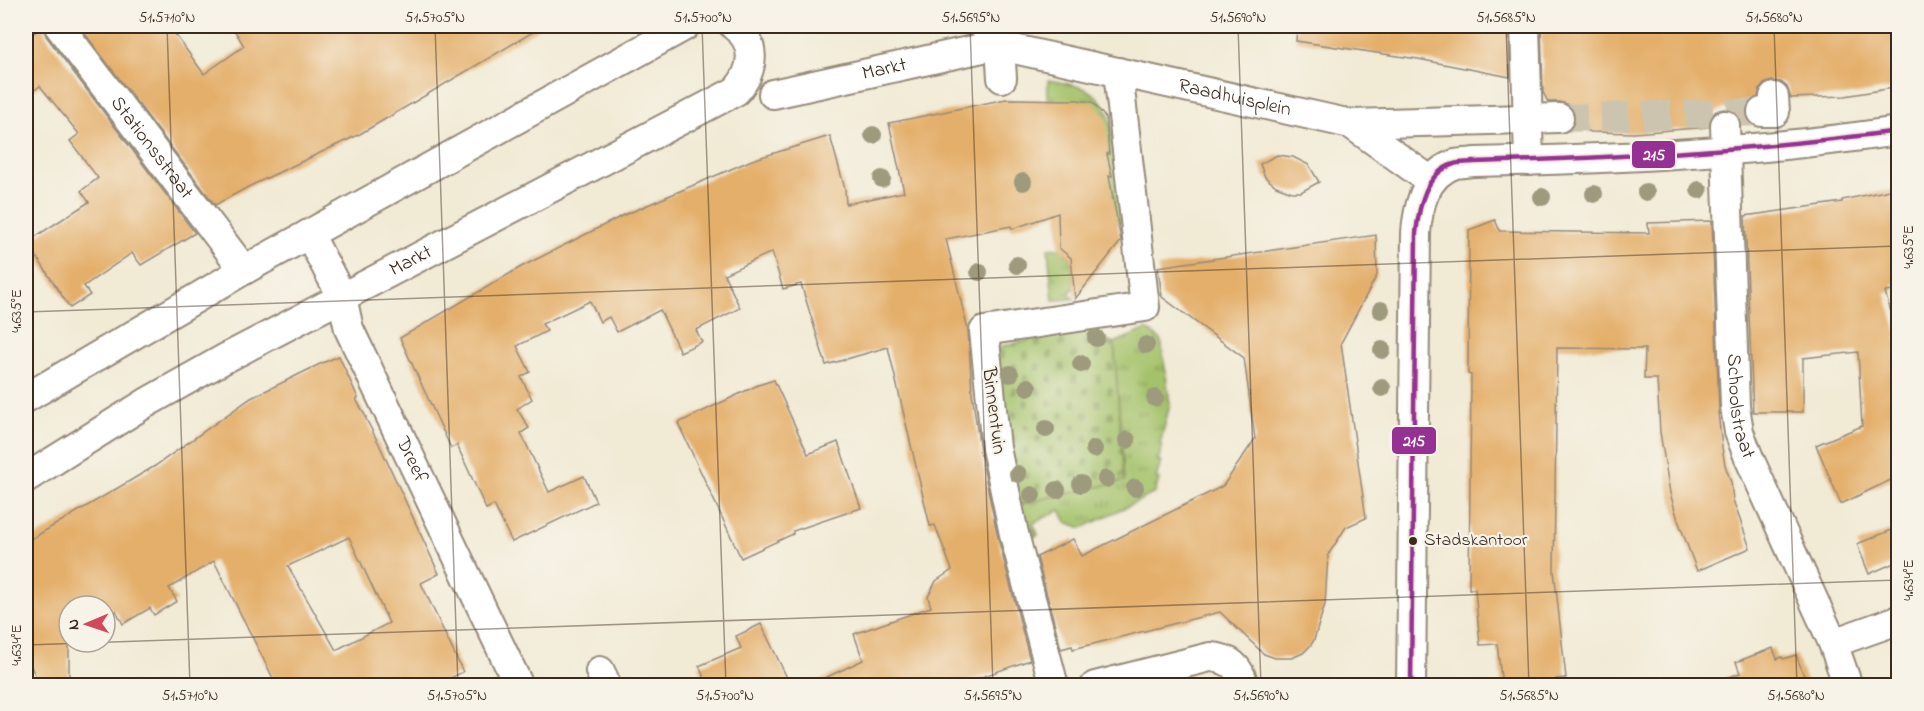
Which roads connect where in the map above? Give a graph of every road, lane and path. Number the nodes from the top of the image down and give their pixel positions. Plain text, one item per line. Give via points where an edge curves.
1 (59, 26) edge
2 (686, 26) edge
3 (734, 26) edge
4 (1525, 26) edge
5 (993, 39) edge
6 (1067, 61) joint
7 (1118, 72) junction
8 (1002, 78) dead end
9 (773, 94) dead end
10 (1559, 118) tunnel mouth
11 (1517, 119) junction
12 (1351, 124) junction
13 (1899, 131) edge
14 (1726, 138) junction
15 (1529, 161) junction
16 (1431, 180) junction
17 (309, 234) junction
18 (244, 270) junction
19 (342, 297) junction
20 (26, 398) edge
21 (26, 478) edge
22 (1899, 620) edge
23 (1833, 643) junction
24 (1098, 685) edge
25 (519, 686) edge
26 (1054, 686) edge
27 (1244, 686) edge
28 (1411, 686) edge
29 (1848, 686) edge

1 - 18 street, Stationsstraat
2 - 17 street
3 - 19 street, Markt via 751,53 745,80 736,91
4 - 11 street
5 - 6 street, Markt
5 - 8 street
5 - 9 street, Markt
6 - 7 street, Raadhuisplein
7 - 12 street, Raadhuisplein
7 - 26 street, Binnentuin via 1145,307 984,331 996,448
10 - 11 street, Raadhuisplein
11 - 12 street, Raadhuisplein
11 - 15 street
12 - 16 street, Raadhuisplein
13 - 14 street via 1841,140
14 - 15 street
14 - 23 street, Schoolstraat via 1739,432
15 - 16 street via 1455,164
16 - 28 street via 1419,205 1416,233
17 - 18 street
17 - 19 street, Dreef
18 - 20 street
19 - 21 street, Markt via 146,403
19 - 25 street, Dreef via 349,329
22 - 23 street
23 - 29 street, Schoolstraat
24 - 27 street via 1216,658 1238,669

